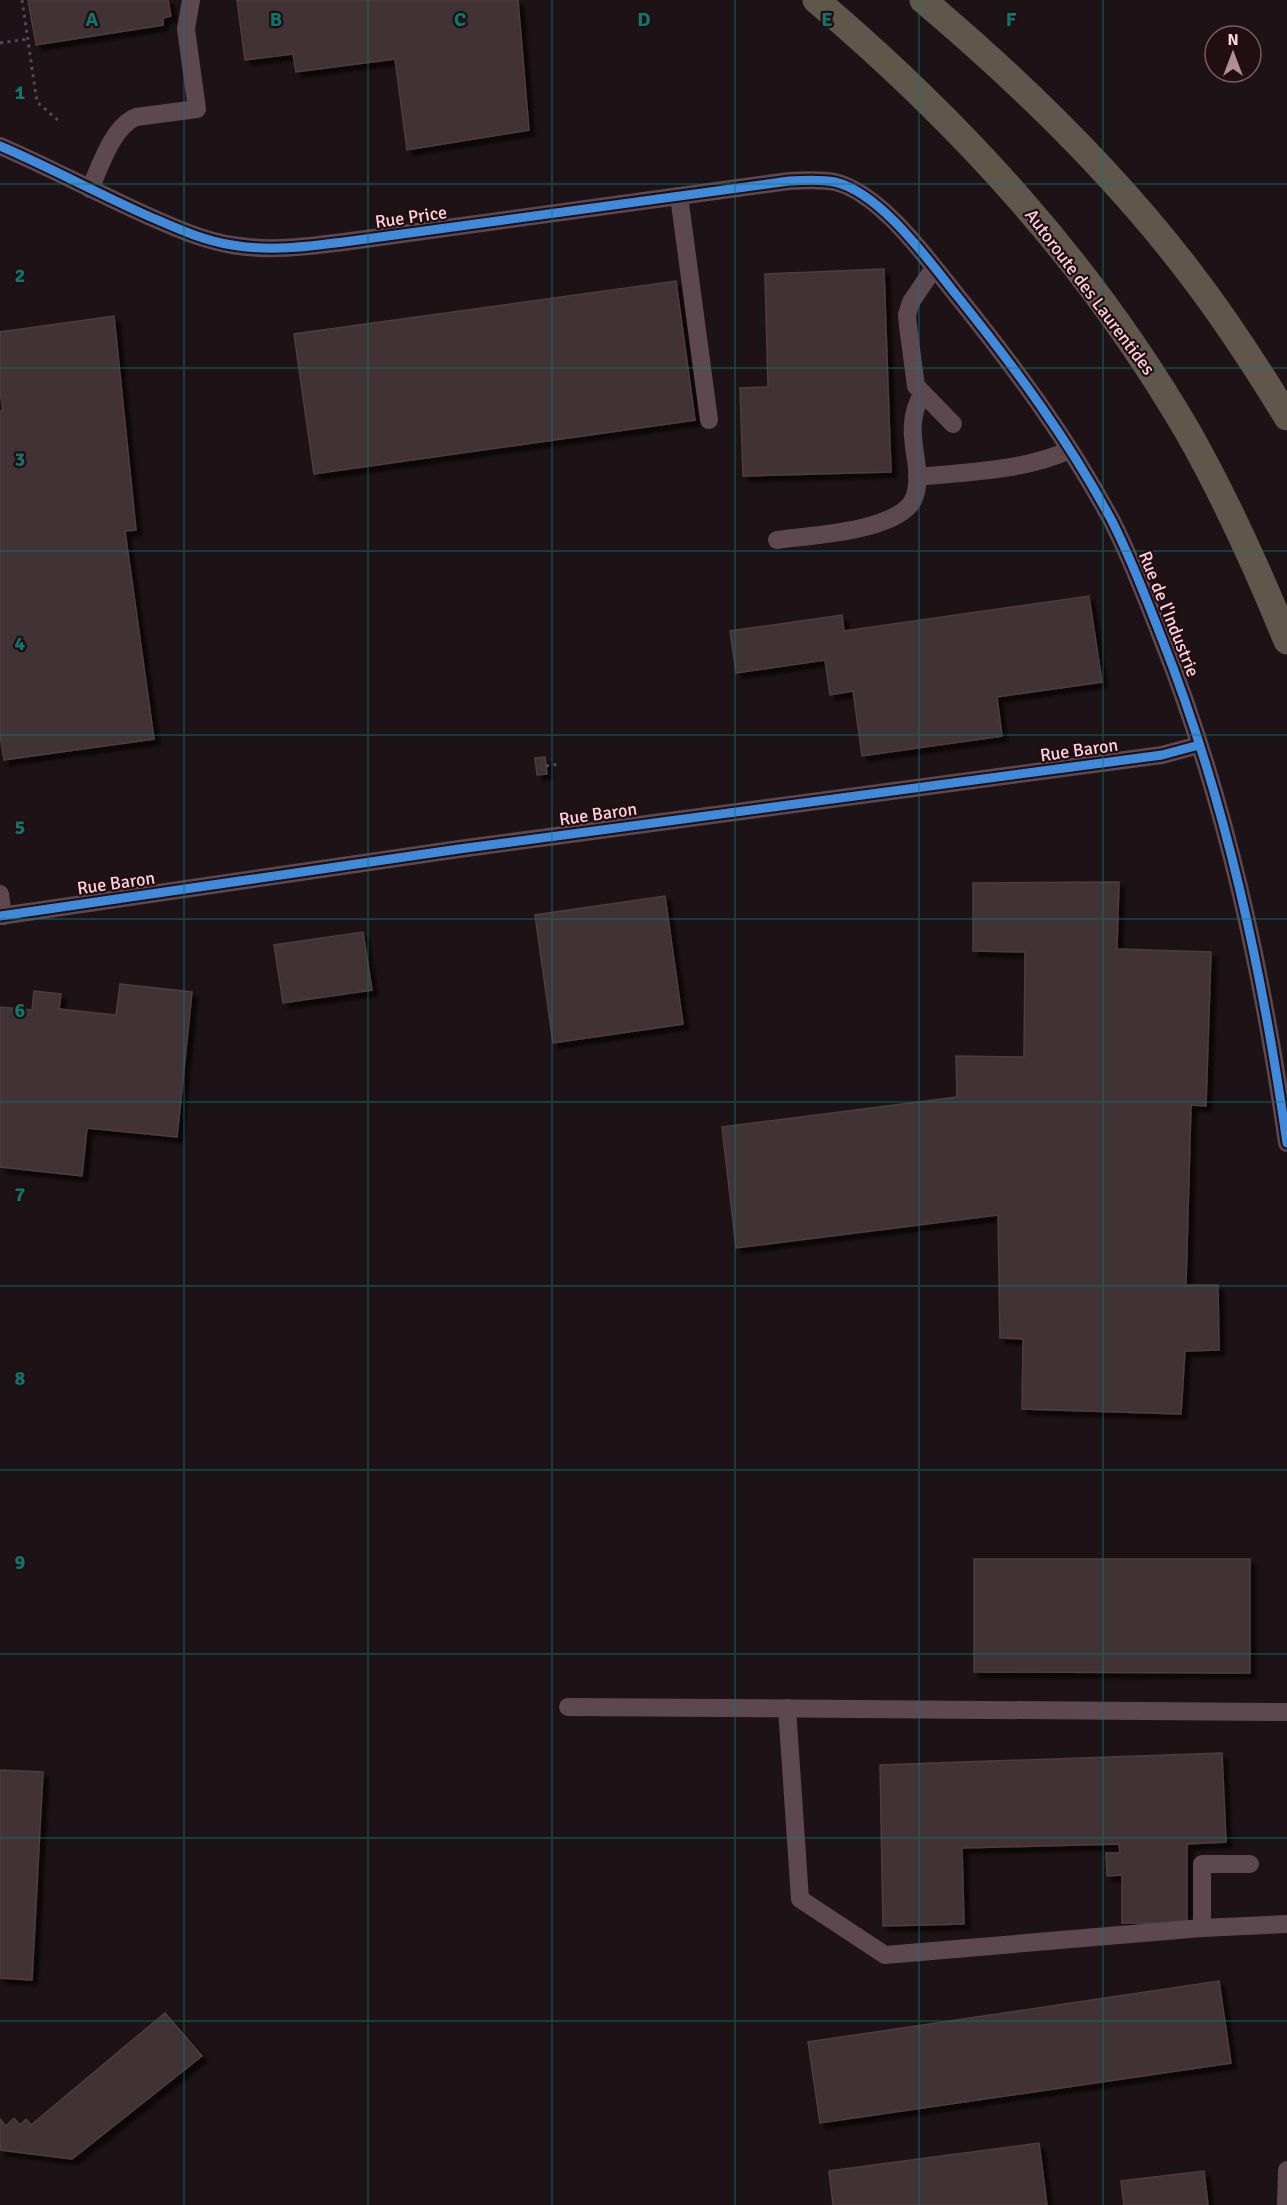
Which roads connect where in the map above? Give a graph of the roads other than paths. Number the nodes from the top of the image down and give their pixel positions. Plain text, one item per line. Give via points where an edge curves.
1 (191, 0) edge
2 (816, 0) edge
3 (923, 0) edge
4 (0, 146) edge
5 (845, 185) joint
6 (90, 189) junction
7 (679, 196) junction
8 (934, 268) junction
9 (923, 393) junction
10 (1287, 417) edge
11 (709, 420) dead end
12 (953, 424) dead end
13 (1070, 450) junction
14 (917, 477) junction
15 (777, 540) dead end
16 (1287, 641) edge
17 (1199, 745) junction
18 (0, 894) edge
19 (2, 916) edge
20 (1287, 1143) edge
21 (568, 1707) dead end
22 (787, 1708) junction
23 (1287, 1713) edge
24 (1250, 1864) dead end
25 (1287, 1924) edge
26 (1202, 1928) junction
27 (1287, 2170) edge
28 (1286, 2205) edge

1 - 6 street via 186,29 197,109 128,121 117,133
2 - 16 highway, Autoroute des Laurentides via 898,72 995,170 1105,305 1200,454 1243,538
3 - 10 highway via 1037,102 1099,165 1220,313
4 - 6 street, Rue Price
5 - 7 street, Rue Price via 802,180
5 - 8 street, Rue de l'Industrie via 885,213
6 - 7 street, Rue Price via 196,236 274,249
7 - 11 street
8 - 9 street via 915,293 907,315 916,386
8 - 13 street, Rue de l'Industrie via 1028,387
9 - 12 street
9 - 14 street via 913,416
13 - 14 street via 1030,464
13 - 17 street, Rue de l'Industrie via 1136,574
14 - 15 street via 911,504 875,525
17 - 19 street, Rue Baron via 1162,755 459,849
17 - 20 street, Rue de l'Industrie via 1227,835 1249,926
18 - 19 street
21 - 22 street
22 - 23 street
22 - 26 street via 800,1899 885,1955
24 - 26 street via 1202,1864
25 - 26 street
27 - 28 street

